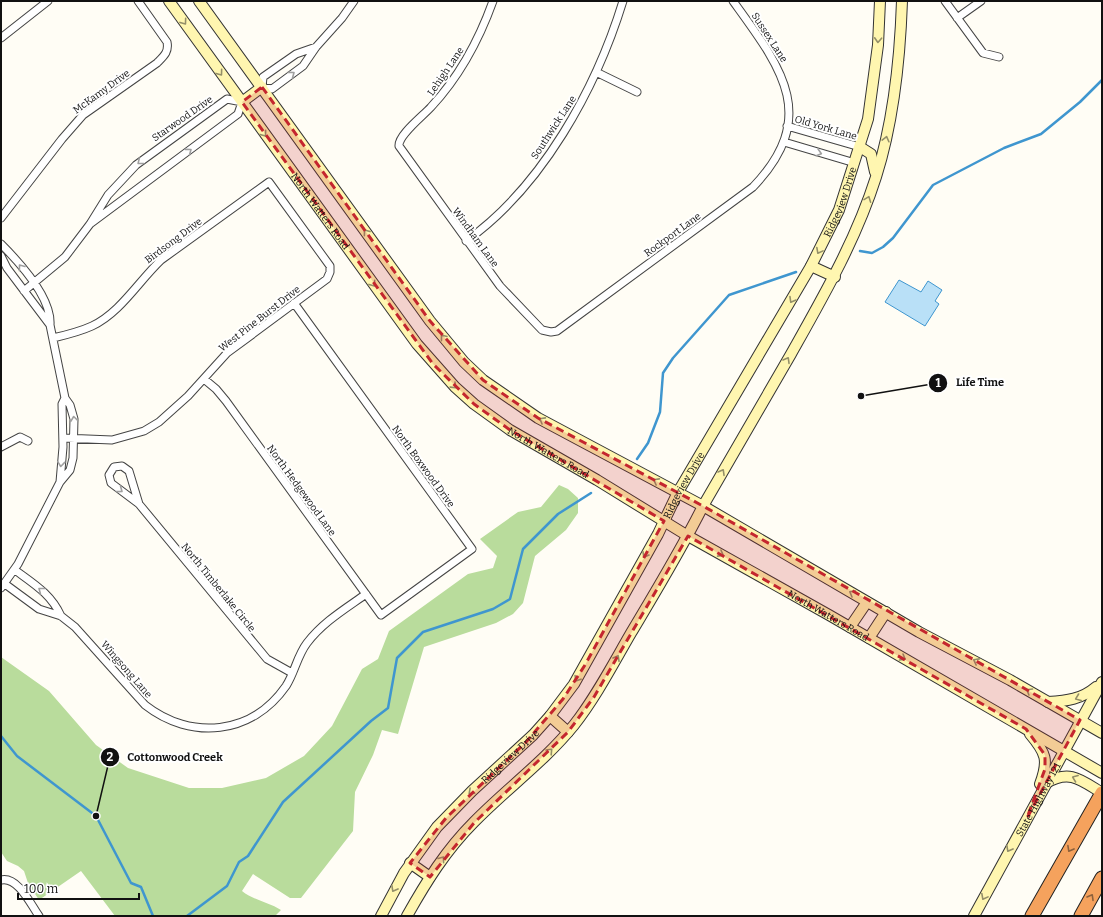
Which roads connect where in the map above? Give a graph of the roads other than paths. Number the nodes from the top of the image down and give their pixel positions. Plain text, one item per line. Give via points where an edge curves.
1 (48, 1) edge
2 (138, 1) edge
3 (169, 1) edge
4 (199, 1) edge
5 (354, 1) edge
6 (493, 1) edge
7 (623, 1) edge
8 (734, 1) edge
9 (880, 1) edge
10 (902, 1) edge
11 (945, 1) edge
12 (981, 1) edge
13 (957, 18) junction
14 (1, 38) edge
15 (316, 47) junction
16 (999, 57) dead end
17 (596, 72) junction
18 (262, 87) junction
19 (637, 92) dead end
20 (242, 102) junction
21 (787, 126) junction
22 (786, 134) joint
23 (398, 142) joint
24 (784, 142) junction
25 (860, 147) junction
26 (855, 163) junction
27 (876, 177) junction
28 (269, 182) joint
29 (1, 218) edge
30 (90, 224) junction
31 (466, 241) junction
32 (1, 244) edge
33 (1, 256) edge
34 (811, 266) junction
35 (835, 277) junction
36 (34, 283) junction
37 (24, 291) junction
38 (294, 303) junction
39 (50, 325) junction
40 (551, 332) joint
41 (53, 338) junction
42 (204, 379) junction
43 (65, 398) junction
44 (63, 438) junction
45 (74, 439) junction
46 (28, 441) dead end
47 (1, 447) edge
48 (60, 482) junction
49 (678, 492) junction
50 (139, 504) junction
51 (703, 506) junction
52 (664, 521) junction
53 (688, 536) junction
54 (15, 570) junction
55 (3, 586) edge
56 (366, 594) junction
57 (867, 602) junction
58 (886, 612) junction
59 (381, 615) joint
60 (61, 616) junction
61 (850, 627) junction
62 (869, 638) junction
63 (292, 673) junction
64 (1102, 681) edge
65 (1048, 702) junction
66 (550, 716) junction
67 (1080, 720) junction
68 (1026, 729) junction
69 (568, 732) junction
70 (1102, 733) edge
71 (1064, 750) junction
72 (1102, 773) edge
73 (1046, 783) junction
74 (1102, 793) edge
75 (1027, 818) junction
76 (410, 863) junction
77 (430, 877) junction
78 (1102, 878) edge
79 (4, 880) edge
80 (39, 916) edge
81 (381, 916) edge
82 (408, 916) edge
83 (974, 916) edge
84 (1032, 916) edge
85 (1081, 916) edge

1 - 14 street
2 - 29 street, McKamy Drive via 167,42 165,55 83,115
3 -> 20 main road, North Watters Road
4 - 18 main road
5 - 15 street
6 - 23 street, Lehigh Lane via 463,66 433,106
7 - 17 street, Southwick Lane
8 - 21 street, Sussex Lane via 768,49 782,76 788,103
9 -> 25 main road, Ridgeview Drive via 878,45 868,119
27 -> 10 main road via 897,88
11 - 13 street
12 - 13 street
13 - 16 street via 983,53
15 - 18 street via 296,54 263,78
18 -> 15 street via 272,89 303,66
17 - 19 street
17 - 31 street, Southwick Lane via 567,128 534,174 480,232
18 - 20 main road
49 -> 18 main road via 538,418 483,380 464,362 430,321
30 -> 20 street, Starwood Drive via 238,114
20 -> 30 street, Starwood Drive via 227,99 136,165 108,195
20 -> 52 main road, North Watters Road via 417,344 454,387 510,430
21 - 22 street, Sussex Lane
21 - 25 street, Old York Lane
22 - 24 street, Rockport Lane
23 - 31 street, Windham Lane via 400,150
24 -> 26 street
24 - 40 street, Rockport Lane via 770,167 753,187 557,331
25 - 26 main road, Ridgeview Drive
25 - 27 main road via 871,154
26 -> 34 main road, Ridgeview Drive via 839,210
35 -> 27 main road
28 - 38 street, West Pine Burst Drive via 330,266 327,279
28 - 41 street, Birdsong Drive via 161,260 104,319 78,332
30 - 36 street, Starwood Drive via 65,257
31 - 40 street, Windham Lane via 515,304 542,330
36 -> 32 street
33 - 37 street
34 - 35 main road
34 -> 49 main road, Ridgeview Drive
51 -> 35 main road
36 - 37 street, Starwood Drive
36 - 39 street via 48,306
37 - 39 street
38 - 42 street, West Pine Burst Drive via 227,353
38 - 59 street, North Boxwood Drive via 472,549
39 - 41 street
41 - 43 street
42 - 45 street, West Pine Burst Drive via 173,411 144,431 112,440
42 - 56 street, North Hedgewood Lane via 226,401
43 - 44 street via 62,404
45 -> 43 street via 73,411
44 - 45 street, West Pine Burst Drive
44 -> 48 street
45 - 48 street via 70,470
46 - 47 street via 20,436
48 - 54 street
49 - 51 main road
49 - 52 main road, Ridgeview Drive
50 -> 50 street, North Timberlake Circle via 129,471 122,466 114,467 109,475 112,483
50 - 63 street, North Timberlake Circle via 267,659
51 - 53 main road
57 -> 51 main road
52 - 53 main road, North Watters Road
52 -> 66 main road, Ridgeview Drive via 586,665
53 -> 61 main road, North Watters Road
69 -> 53 main road via 594,697
54 - 55 street
60 -> 54 street, Wingsong Lane via 50,597
55 - 60 street, Wingsong Lane via 39,609
56 - 59 street, North Hedgewood Lane
56 - 63 street, Wingsong Lane via 317,631 298,657
57 - 58 main road
57 - 61 main road
58 - 62 main road
65 -> 58 main road
60 - 63 street, Wingsong Lane via 87,639 145,705 164,718 187,726 226,726 253,716 276,698
61 - 62 main road, North Watters Road
62 -> 68 main road, North Watters Road
64 -> 65 main road via 1088,694 1072,700
64 - 67 main road, State Highway 121
65 - 67 main road
66 - 69 main road
66 -> 76 main road, Ridgeview Drive via 446,818
67 - 70 main road
67 - 71 main road, State Highway 121
68 - 71 main road, North Watters Road
68 - 75 main road via 1045,755 1045,769
77 -> 69 main road via 448,851 474,822 542,760
71 - 72 main road, North Watters Road
71 - 73 main road, State Highway 121
74 -> 73 main road via 1068,775
73 - 75 main road, State Highway 121
74 -> 84 highway
75 -> 83 main road, State Highway 121
76 - 77 main road
76 -> 81 main road, Ridgeview Drive
77 - 82 main road
85 -> 78 highway
79 - 80 street via 16,884

